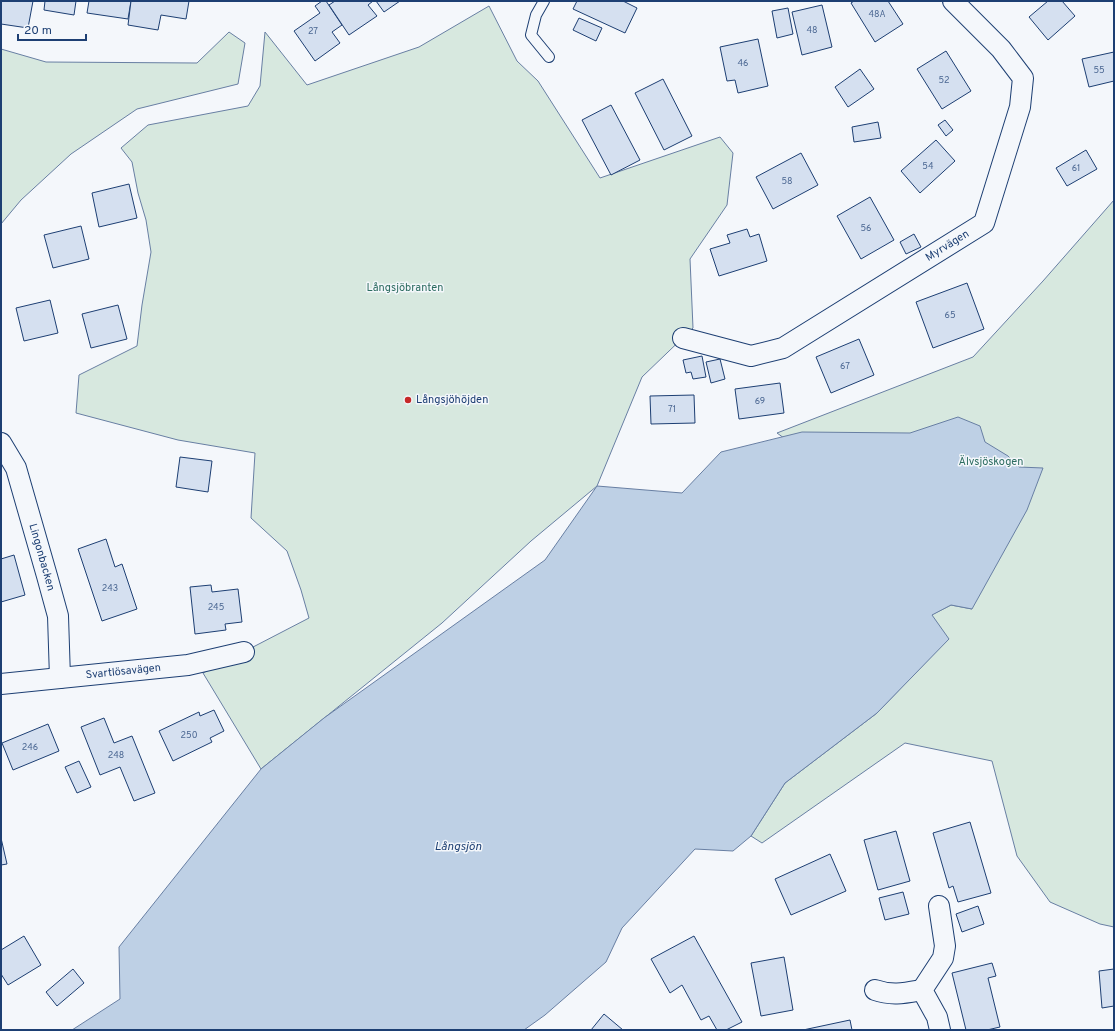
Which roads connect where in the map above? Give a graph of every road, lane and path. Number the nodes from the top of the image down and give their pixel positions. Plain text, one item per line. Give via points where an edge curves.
1 (544, 1) edge
2 (953, 1) edge
3 (549, 57) dead end
4 (683, 338) dead end
5 (1, 443) edge
6 (244, 652) dead end
7 (60, 678) junction
8 (1, 684) edge
9 (939, 906) dead end
10 (875, 990) dead end
11 (922, 990) junction
12 (940, 1030) edge

1 - 3 lane via 536,15 531,34
2 - 4 street, Myrvägen via 1002,48 1023,78 1020,107 984,223 783,348 751,356
5 - 7 street, Lingonbacken via 16,468 58,616
6 - 7 street, Svartlösavägen via 188,664
7 - 8 street, Svartlösavägen
9 - 11 street via 945,946 943,958
10 - 11 street via 890,994
11 - 12 street via 937,1017

